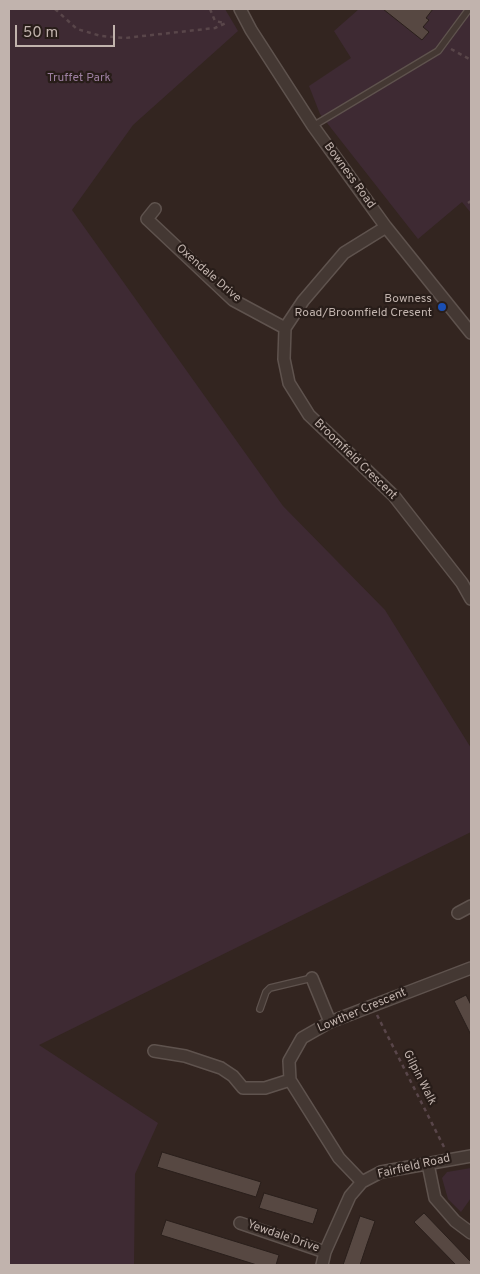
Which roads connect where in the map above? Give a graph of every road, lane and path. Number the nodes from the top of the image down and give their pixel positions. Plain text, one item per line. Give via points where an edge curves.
1 (55, 9) edge
2 (210, 9) edge
3 (240, 9) edge
4 (468, 9) edge
5 (443, 44) junction
6 (471, 60) edge
7 (313, 126) junction
8 (155, 209) dead end
9 (386, 227) junction
10 (285, 328) junction
11 (471, 333) edge
12 (471, 599) edge
13 (471, 906) edge
14 (458, 913) dead end
15 (471, 968) edge
16 (312, 978) joint
17 (371, 1004) junction
18 (260, 1009) dead end
19 (330, 1022) junction
20 (154, 1051) dead end
21 (290, 1080) junction
22 (471, 1156) edge
23 (450, 1159) junction
24 (428, 1164) junction
25 (362, 1182) junction
26 (240, 1223) dead end
27 (471, 1233) edge
28 (325, 1252) junction
29 (322, 1265) edge

1 - 2 path via 77,29 125,38 215,28 226,23 215,21
3 - 7 street, Bowness Road
4 - 5 lane
5 - 6 path
5 - 7 lane via 438,51
7 - 9 street, Bowness Road
8 - 10 street, Oxendale Drive via 147,219 234,300
9 - 10 street via 344,253 302,302
9 - 11 street, Bowness Road
10 - 12 street, Broomfield Crescent via 284,359 290,383 309,415 394,496
13 - 14 street
15 - 17 street, Lowther Crescent
16 - 18 lane via 270,988
16 - 19 street
17 - 19 street, Lowther Crescent
17 - 23 path, Gilpin Walk
19 - 21 street, Lowther Crescent via 302,1038 289,1061
20 - 21 street via 185,1056 221,1068 243,1088 265,1088
21 - 25 street via 339,1158
22 - 23 street, Fairfield Road
23 - 24 street, Fairfield Road
24 - 25 street, Fairfield Road via 380,1172
24 - 27 street via 435,1198
25 - 28 street, Fairfield Road via 350,1196
26 - 28 street, Yewdale Drive
28 - 29 street, Fairfield Road

